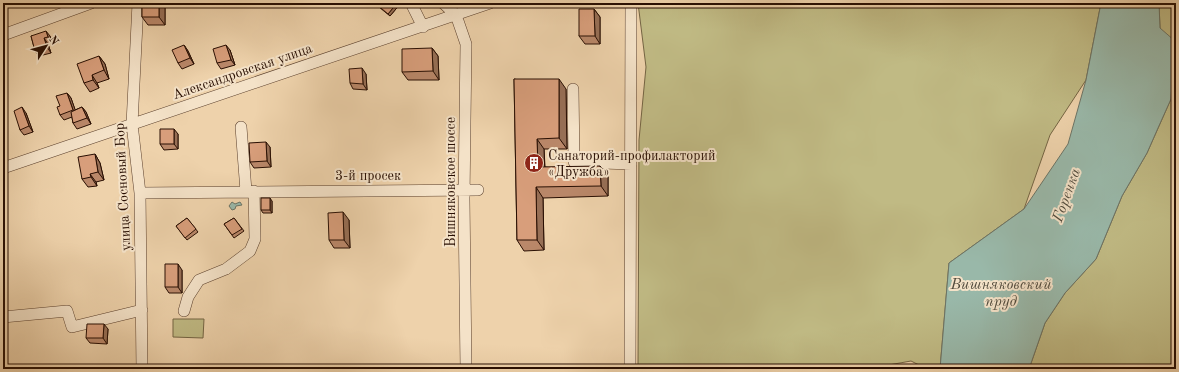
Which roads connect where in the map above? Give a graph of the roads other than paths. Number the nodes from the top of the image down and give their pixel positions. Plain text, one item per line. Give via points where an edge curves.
1 (91, 3) edge
2 (138, 3) edge
3 (411, 3) edge
4 (443, 3) edge
5 (490, 3) edge
6 (631, 3) edge
7 (456, 15) junction
8 (423, 27) junction
9 (3, 35) edge
10 (573, 89) dead end
11 (132, 124) junction
12 (241, 127) dead end
13 (631, 164) junction
14 (3, 168) edge
15 (464, 189) junction
16 (478, 190) dead end
17 (250, 191) junction
18 (140, 193) junction
19 (142, 310) junction
20 (184, 312) dead end
21 (3, 316) edge
22 (142, 369) edge
23 (466, 369) edge
24 (630, 369) edge

1 - 9 street
2 - 11 street, улица Сосновый Бор
3 - 8 street
4 - 7 street, Вишняковское шоссе
5 - 7 street, Александровская улица
6 - 13 street
7 - 8 street, Александровская улица
7 - 15 street, Вишняковское шоссе via 466,44
8 - 11 street, Александровская улица
10 - 13 street via 574,162
11 - 14 street, Александровская улица
11 - 18 street, улица Сосновый Бор
12 - 17 street
13 - 24 street
15 - 16 street, 3-й просек
15 - 17 street, 3-й просек
15 - 23 street, Вишняковское шоссе
17 - 18 street, 3-й просек
17 - 20 street via 255,239 250,251 226,269 199,280 188,297
18 - 19 street, улица Сосновый Бор
19 - 21 street via 72,327 67,311
19 - 22 street, улица Сосновый Бор

